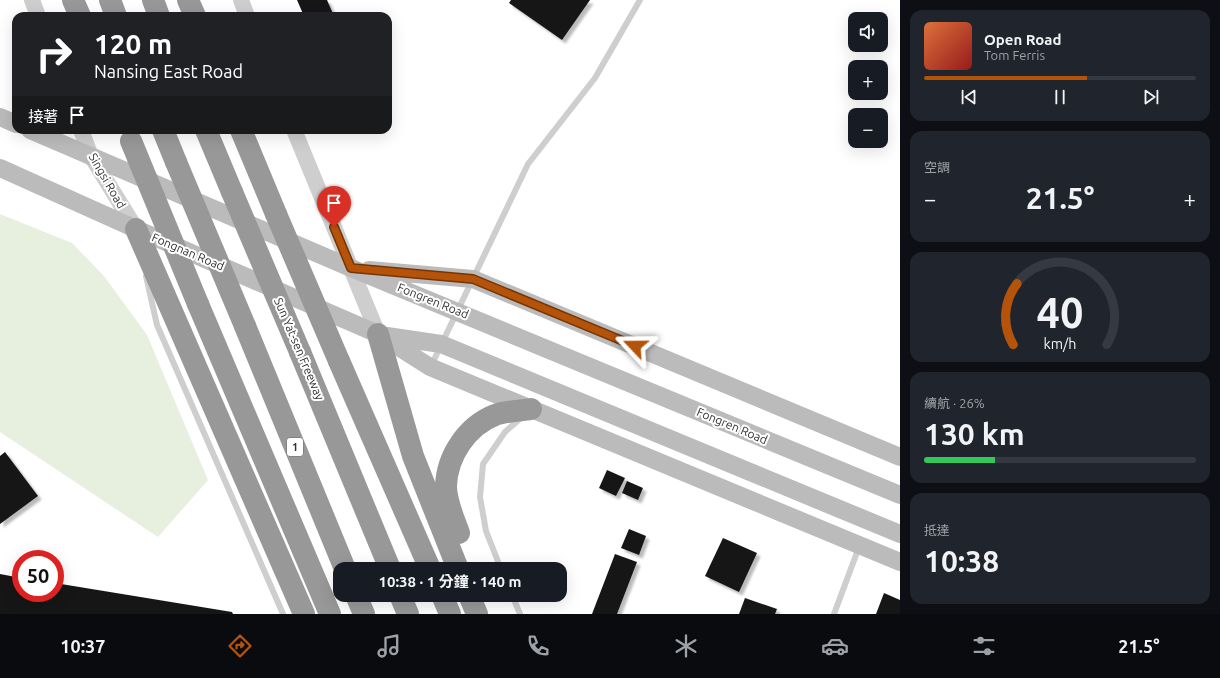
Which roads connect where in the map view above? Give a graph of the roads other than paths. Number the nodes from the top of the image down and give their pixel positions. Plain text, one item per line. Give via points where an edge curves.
1 (32, 0) edge
2 (73, 0) edge
3 (110, 0) edge
4 (153, 0) edge
5 (188, 0) edge
6 (241, 0) edge
7 (640, 0) edge
8 (36, 12) edge
9 (78, 12) edge
10 (114, 12) edge
11 (158, 12) edge
12 (192, 12) edge
13 (246, 12) edge
14 (0, 117) edge
15 (12, 122) edge
16 (39, 134) edge
17 (83, 134) edge
18 (165, 134) edge
19 (208, 134) edge
20 (243, 134) edge
21 (296, 134) edge
22 (128, 135) edge
23 (91, 156) junction
24 (0, 168) edge
25 (136, 229) junction
26 (351, 268) junction
27 (473, 279) junction
28 (458, 312) junction
29 (378, 334) junction
30 (441, 344) junction
31 (430, 367) junction
32 (531, 409) junction
33 (900, 457) edge
34 (900, 496) edge
35 (900, 534) edge
36 (860, 546) junction
37 (342, 562) edge
38 (387, 562) edge
39 (427, 562) edge
40 (455, 562) edge
41 (468, 562) edge
42 (498, 562) edge
43 (900, 562) edge
44 (359, 602) edge
45 (403, 602) edge
46 (445, 602) edge
47 (472, 602) edge
48 (480, 602) edge
49 (515, 602) edge
50 (283, 614) edge
51 (304, 614) edge
52 (330, 614) edge
53 (364, 614) edge
54 (408, 614) edge
55 (450, 614) edge
56 (477, 614) edge
57 (483, 614) edge
58 (520, 614) edge
59 (834, 614) edge

1 - 8 street
2 - 9 highway
3 - 10 highway
4 - 11 highway
5 - 12 highway
6 - 13 street
7 - 27 lane via 595,78 528,164
14 - 15 main road
16 - 23 main road
17 - 23 street, Singsi Road
18 - 37 highway, 1, bridge
19 - 38 highway, Sun Yat-sen Freeway, bridge
20 - 39 highway, bridge
21 - 26 street
22 - 52 highway, bridge
23 - 25 street, Singsi Road
23 - 26 main road
24 - 25 main road, Fongnan Road
25 - 29 main road, Fongnan Road
25 - 50 lane via 157,325
25 - 51 highway
26 - 27 main road, Fongren Road
26 - 28 main road, Fongren Road
26 - 29 street
27 - 28 lane
27 - 33 main road, Fongren Road
28 - 30 lane
28 - 34 main road, Fongren Road
29 - 30 main road
29 - 31 main road
29 - 40 highway via 413,456
30 - 31 lane
30 - 35 main road
31 - 32 main road
32 - 36 main road
32 - 41 highway via 496,415 481,422 459,445 451,460 446,488
32 - 42 lane via 504,432 483,464 480,497 486,531
36 - 43 main road
36 - 59 lane
44 - 53 highway
45 - 54 highway
46 - 55 highway
47 - 56 highway
48 - 57 highway
49 - 58 lane

